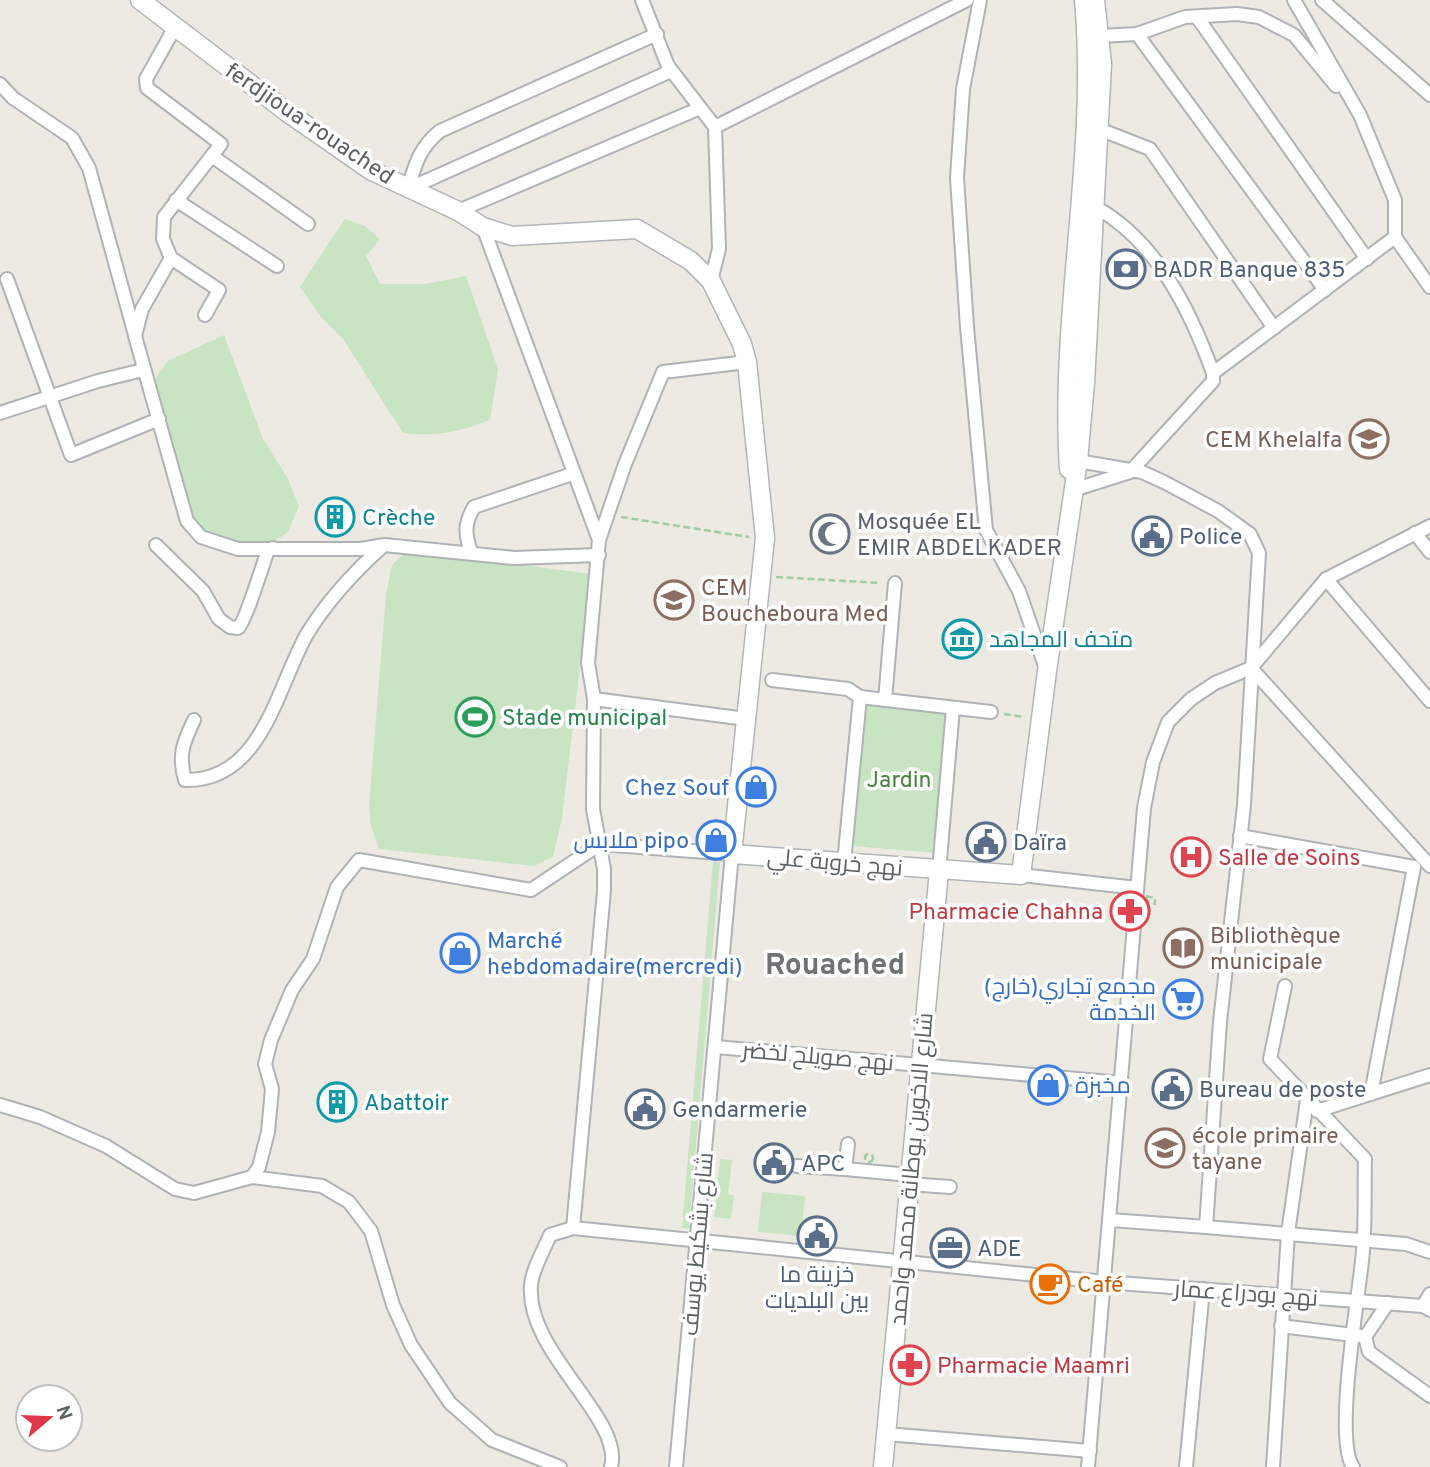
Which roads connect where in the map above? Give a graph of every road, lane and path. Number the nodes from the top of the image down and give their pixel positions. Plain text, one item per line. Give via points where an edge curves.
1 (139, 0) edge
2 (642, 0) edge
3 (967, 0) edge
4 (980, 0) edge
5 (1084, 0) edge
6 (1095, 0) edge
7 (1294, 0) edge
8 (1322, 0) edge
9 (1197, 17) junction
10 (175, 27) junction
11 (657, 34) junction
12 (1137, 34) junction
13 (1099, 36) junction
14 (671, 71) junction
15 (0, 85) edge
16 (1430, 95) edge
17 (698, 109) junction
18 (1360, 115) junction
19 (715, 127) junction
20 (1099, 129) junction
21 (212, 156) junction
22 (408, 189) junction
23 (176, 200) junction
24 (1097, 208) junction
25 (458, 211) junction
26 (308, 224) dead end
27 (483, 227) junction
28 (1395, 237) junction
29 (172, 258) junction
30 (1367, 259) junction
31 (277, 266) dead end
32 (7, 279) dead end
33 (711, 281) junction
34 (1430, 287) edge
35 (1325, 290) junction
36 (205, 315) dead end
37 (1274, 328) junction
38 (135, 336) junction
39 (747, 362) junction
40 (143, 370) junction
41 (1213, 373) junction
42 (50, 396) junction
43 (0, 413) edge
44 (159, 419) junction
45 (1079, 461) junction
46 (1129, 472) junction
47 (572, 474) junction
48 (1072, 496) junction
49 (607, 515) junction
50 (1430, 526) edge
51 (1415, 533) junction
52 (765, 538) junction
53 (599, 540) junction
54 (156, 545) dead end
55 (384, 545) junction
56 (273, 548) junction
57 (471, 552) junction
58 (1430, 552) edge
59 (599, 555) junction
60 (761, 576) junction
61 (1326, 579) junction
62 (895, 583) joint
63 (1251, 668) junction
64 (1047, 671) junction
65 (772, 680) dead end
66 (859, 697) junction
67 (594, 699) junction
68 (885, 700) junction
69 (1430, 701) edge
70 (953, 708) junction
71 (991, 712) joint
72 (1020, 716) dead end
73 (746, 719) junction
74 (194, 720) dead end
75 (1240, 836) junction
76 (600, 845) junction
77 (732, 854) junction
78 (844, 863) junction
79 (1430, 865) edge
80 (1414, 867) junction
81 (939, 871) junction
82 (1030, 876) junction
83 (1137, 888) junction
84 (1285, 986) dead end
85 (716, 1047) junction
86 (920, 1066) junction
87 (1430, 1075) edge
88 (1122, 1083) junction
89 (1371, 1094) junction
90 (1307, 1100) junction
91 (0, 1105) edge
92 (1317, 1111) junction
93 (848, 1144) dead end
94 (797, 1166) dead end
95 (845, 1169) junction
96 (252, 1177) junction
97 (910, 1180) junction
98 (950, 1187) dead end
99 (1110, 1220) junction
100 (1206, 1227) junction
101 (573, 1228) junction
102 (1288, 1233) junction
103 (697, 1238) junction
104 (1363, 1240) junction
105 (1430, 1252) edge
106 (902, 1259) junction
107 (1105, 1282) junction
108 (1203, 1289) junction
109 (1430, 1294) edge
110 (1283, 1296) junction
111 (1356, 1301) junction
112 (1388, 1303) junction
113 (1426, 1308) edge
114 (1281, 1326) junction
115 (1359, 1336) junction
116 (1430, 1396) edge
117 (886, 1434) junction
118 (1090, 1451) junction
119 (560, 1467) edge
120 (611, 1467) edge
121 (676, 1467) edge
122 (883, 1467) edge
123 (1088, 1467) edge
124 (1186, 1467) edge
125 (1273, 1467) edge
126 (1353, 1467) edge

1 - 10 main road, ferdjioua-rouached
2 - 11 street
3 - 19 street
4 - 64 street via 963,89 957,178 983,505 986,530 1020,592
5 - 48 main road via 1084,122 1067,443
6 - 13 main road
7 - 18 street
8 - 16 street
9 - 12 street
9 - 18 street via 1237,14 1275,23 1294,35
9 - 30 street
10 - 21 street via 146,79 147,88 221,144
10 - 22 main road, ferdjioua-rouached via 361,164
11 - 14 street
11 - 22 street via 440,131 416,158
12 - 13 street
12 - 35 street
13 - 20 main road
14 - 17 street
14 - 22 street
15 - 38 street via 72,138 89,168
17 - 19 street
17 - 25 street
18 - 28 street via 1395,200
19 - 33 street via 719,249
20 - 24 main road
20 - 37 street via 1150,149
21 - 23 street
21 - 26 street
22 - 25 main road, ferdjioua-rouached
23 - 29 street via 163,217 163,239
23 - 31 street
24 - 41 street via 1138,239 1178,295 1195,324
24 - 45 main road
25 - 27 main road, ferdjioua-rouached
27 - 33 main road, ferdjioua-rouached via 512,236 637,229 691,261
27 - 47 street
28 - 30 street
28 - 34 street
29 - 36 street via 219,290
29 - 38 street via 142,309
30 - 35 street
32 - 42 street
33 - 39 main road, ferdjioua-rouached
35 - 37 street
37 - 41 street
38 - 40 street
39 - 49 street via 663,372
39 - 52 main road, ferdjioua-rouached
40 - 42 street
40 - 44 street
41 - 46 street via 1213,381
42 - 43 street
42 - 44 street via 71,455
44 - 56 street via 187,521 201,537 239,549
45 - 46 street
45 - 48 main road
46 - 48 street
46 - 63 street via 1142,472 1164,482 1250,534 1259,553
47 - 53 street
47 - 57 street via 474,507 466,520 465,535
48 - 64 main road
49 - 52 path
49 - 53 street
50 - 51 street
51 - 58 street
51 - 61 street
52 - 60 main road, ferdjioua-rouached
53 - 59 street
54 - 56 street via 203,591 219,619 238,628 268,550
55 - 56 street
55 - 57 street
55 - 74 street via 308,633 265,726 246,754 203,781 185,780 180,761 181,746
57 - 59 street via 514,558
59 - 67 street via 587,663
60 - 62 path
60 - 73 main road, ferdjioua-rouached
61 - 63 street
61 - 69 street
62 - 68 street
63 - 75 street
63 - 79 street
63 - 83 street via 1199,694 1168,722 1153,762 1144,808
64 - 82 main road
65 - 66 street via 848,689
66 - 68 street
66 - 78 street
67 - 73 street
67 - 76 street via 593,809
68 - 70 street
70 - 71 street
70 - 81 street
71 - 72 path
73 - 77 main road, ferdjioua-rouached
75 - 80 street
75 - 100 street via 1220,1022
76 - 77 street
76 - 96 street via 531,890 359,860 337,887 313,959 292,990 271,1040 265,1064 272,1089 268,1132 260,1167
76 - 101 street via 604,891
77 - 78 main road, نهج خروبة علي
77 - 85 street, شارع بشكيط يوسف
78 - 81 main road, نهج خروبة علي
79 - 80 street
80 - 89 street
81 - 82 main road, نهج خروبة علي
81 - 86 main road, شارع الاخوين بوطانة محمد واحمد
82 - 83 street
83 - 88 street
84 - 90 street via 1270,1059
85 - 86 street, نهج صويلح لخضر
85 - 103 street, شارع بشكيط يوسف
86 - 88 street, نهج صويلح لخضر
86 - 97 main road, شارع الاخوين بوطانة محمد واحمد
87 - 89 street
88 - 99 street
89 - 92 street
90 - 92 street
90 - 102 street
91 - 96 street via 106,1146 175,1189 194,1193
92 - 104 street via 1365,1159
93 - 95 street
94 - 95 street
95 - 97 street
96 - 119 street via 322,1186 349,1202 371,1231 393,1305 411,1345 450,1403 492,1440
97 - 98 street
97 - 106 main road, شارع الاخوين بوطانة محمد واحمد
99 - 100 street
99 - 107 street
100 - 102 street
101 - 103 street, نهج بودراع عمار
101 - 120 street via 550,1235 531,1284 536,1320 552,1354 607,1434 614,1457
102 - 104 street
102 - 110 street
103 - 106 street, نهج بودراع عمار
103 - 121 street, شارع بشكيط يوسف
104 - 105 street via 1406,1244
104 - 111 street
106 - 107 street, نهج بودراع عمار
106 - 117 main road, شارع الاخوين بوطانة محمد واحمد
107 - 108 street, نهج بودراع عمار
107 - 118 street
108 - 110 street, نهج بودراع عمار
108 - 124 street
109 - 113 street
110 - 111 street, نهج بودراع عمار
110 - 114 street
111 - 112 street, نهج بودراع عمار
111 - 115 street
112 - 113 street, نهج بودراع عمار
112 - 115 street
114 - 115 street
114 - 125 street
115 - 116 street via 1369,1352
115 - 126 street via 1345,1422
117 - 118 street
117 - 122 main road, شارع الاخوين بوطانة محمد واحمد
118 - 123 street

